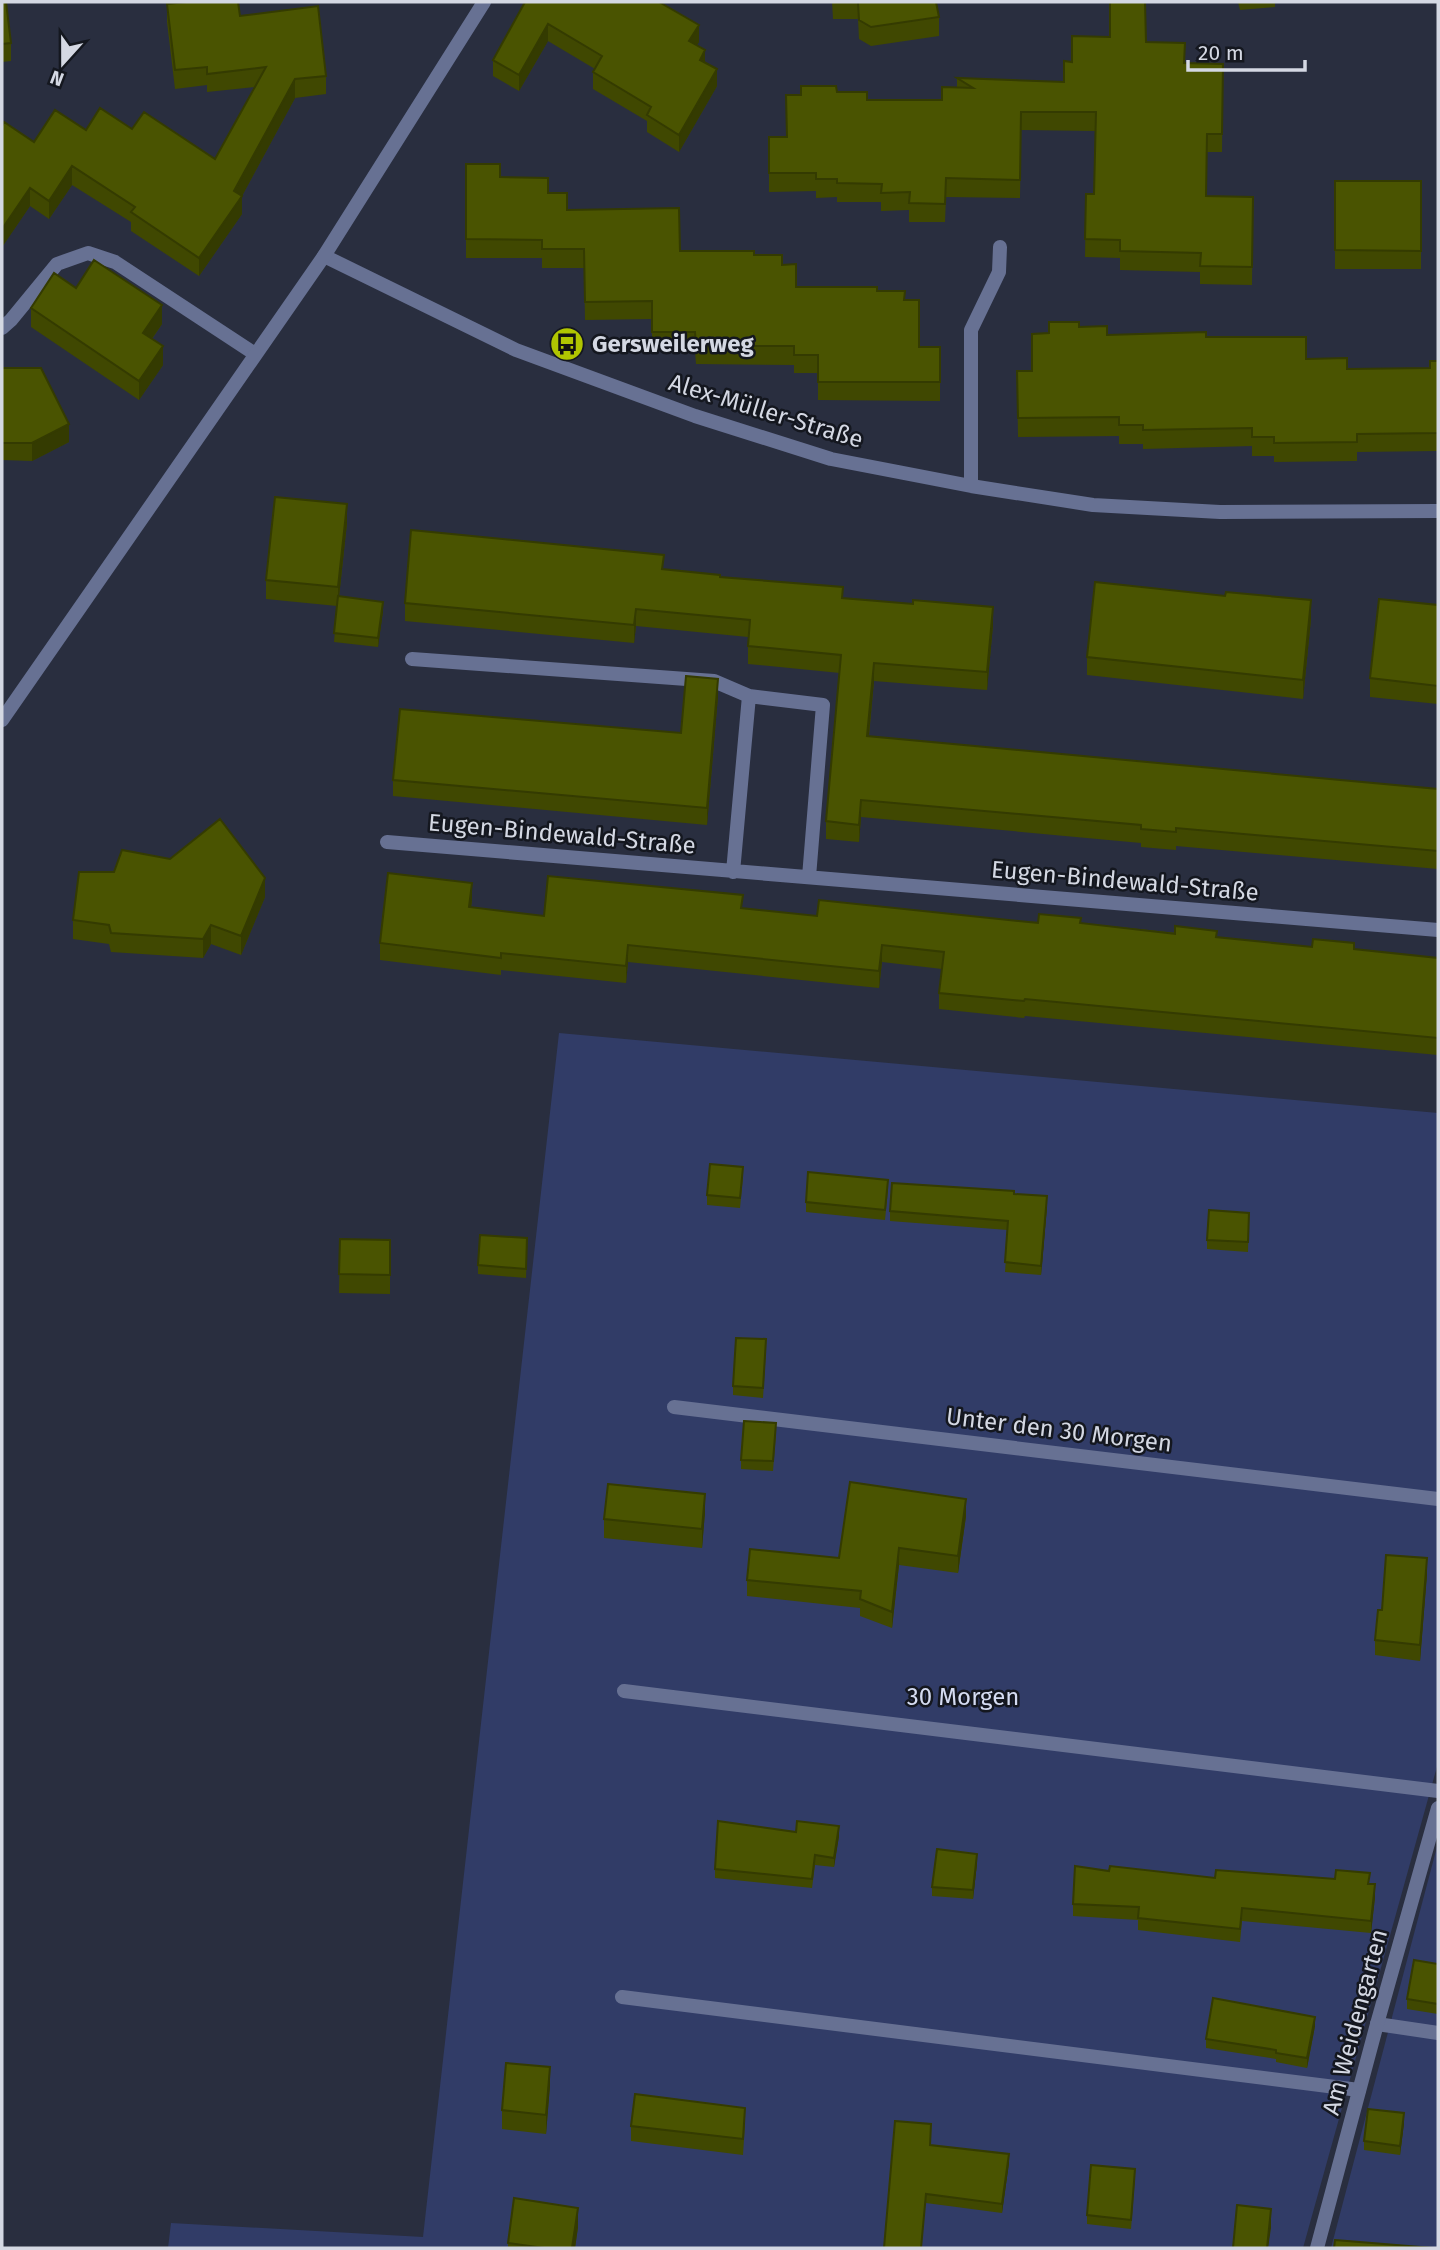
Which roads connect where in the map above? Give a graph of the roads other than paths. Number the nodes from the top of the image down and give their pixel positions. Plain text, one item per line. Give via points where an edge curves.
1 (484, 2) edge
2 (1000, 247) dead end
3 (324, 256) junction
4 (2, 328) edge
5 (255, 354) junction
6 (971, 486) junction
7 (1438, 512) edge
8 (412, 659) dead end
9 (749, 696) junction
10 (2, 720) edge
11 (387, 842) dead end
12 (733, 872) junction
13 (809, 877) junction
14 (1438, 930) edge
15 (674, 1407) dead end
16 (1438, 1499) edge
17 (624, 1691) dead end
18 (1438, 1791) edge
19 (1438, 1808) edge
20 (622, 1997) dead end
21 (1377, 2024) junction
22 (1438, 2033) edge
23 (1360, 2090) junction
24 (1317, 2248) edge

1 - 3 street
2 - 6 street via 999,272 971,330
3 - 5 street
3 - 6 street, Alex-Müller-Straße via 516,350 695,416 831,459
4 - 5 street via 57,264 88,253 115,262
5 - 10 street
6 - 7 street, Alex-Müller-Straße via 1093,505 1220,512
8 - 9 street via 714,681
9 - 12 street
9 - 13 street via 823,705
11 - 12 street, Eugen-Bindewald-Straße
12 - 13 street, Eugen-Bindewald-Straße
13 - 14 street, Eugen-Bindewald-Straße
15 - 16 street, Unter den 30 Morgen
17 - 18 street
19 - 21 street, Am Weidengarten
20 - 23 street
21 - 22 street
21 - 23 street, Am Weidengarten
23 - 24 street, Am Weidengarten

